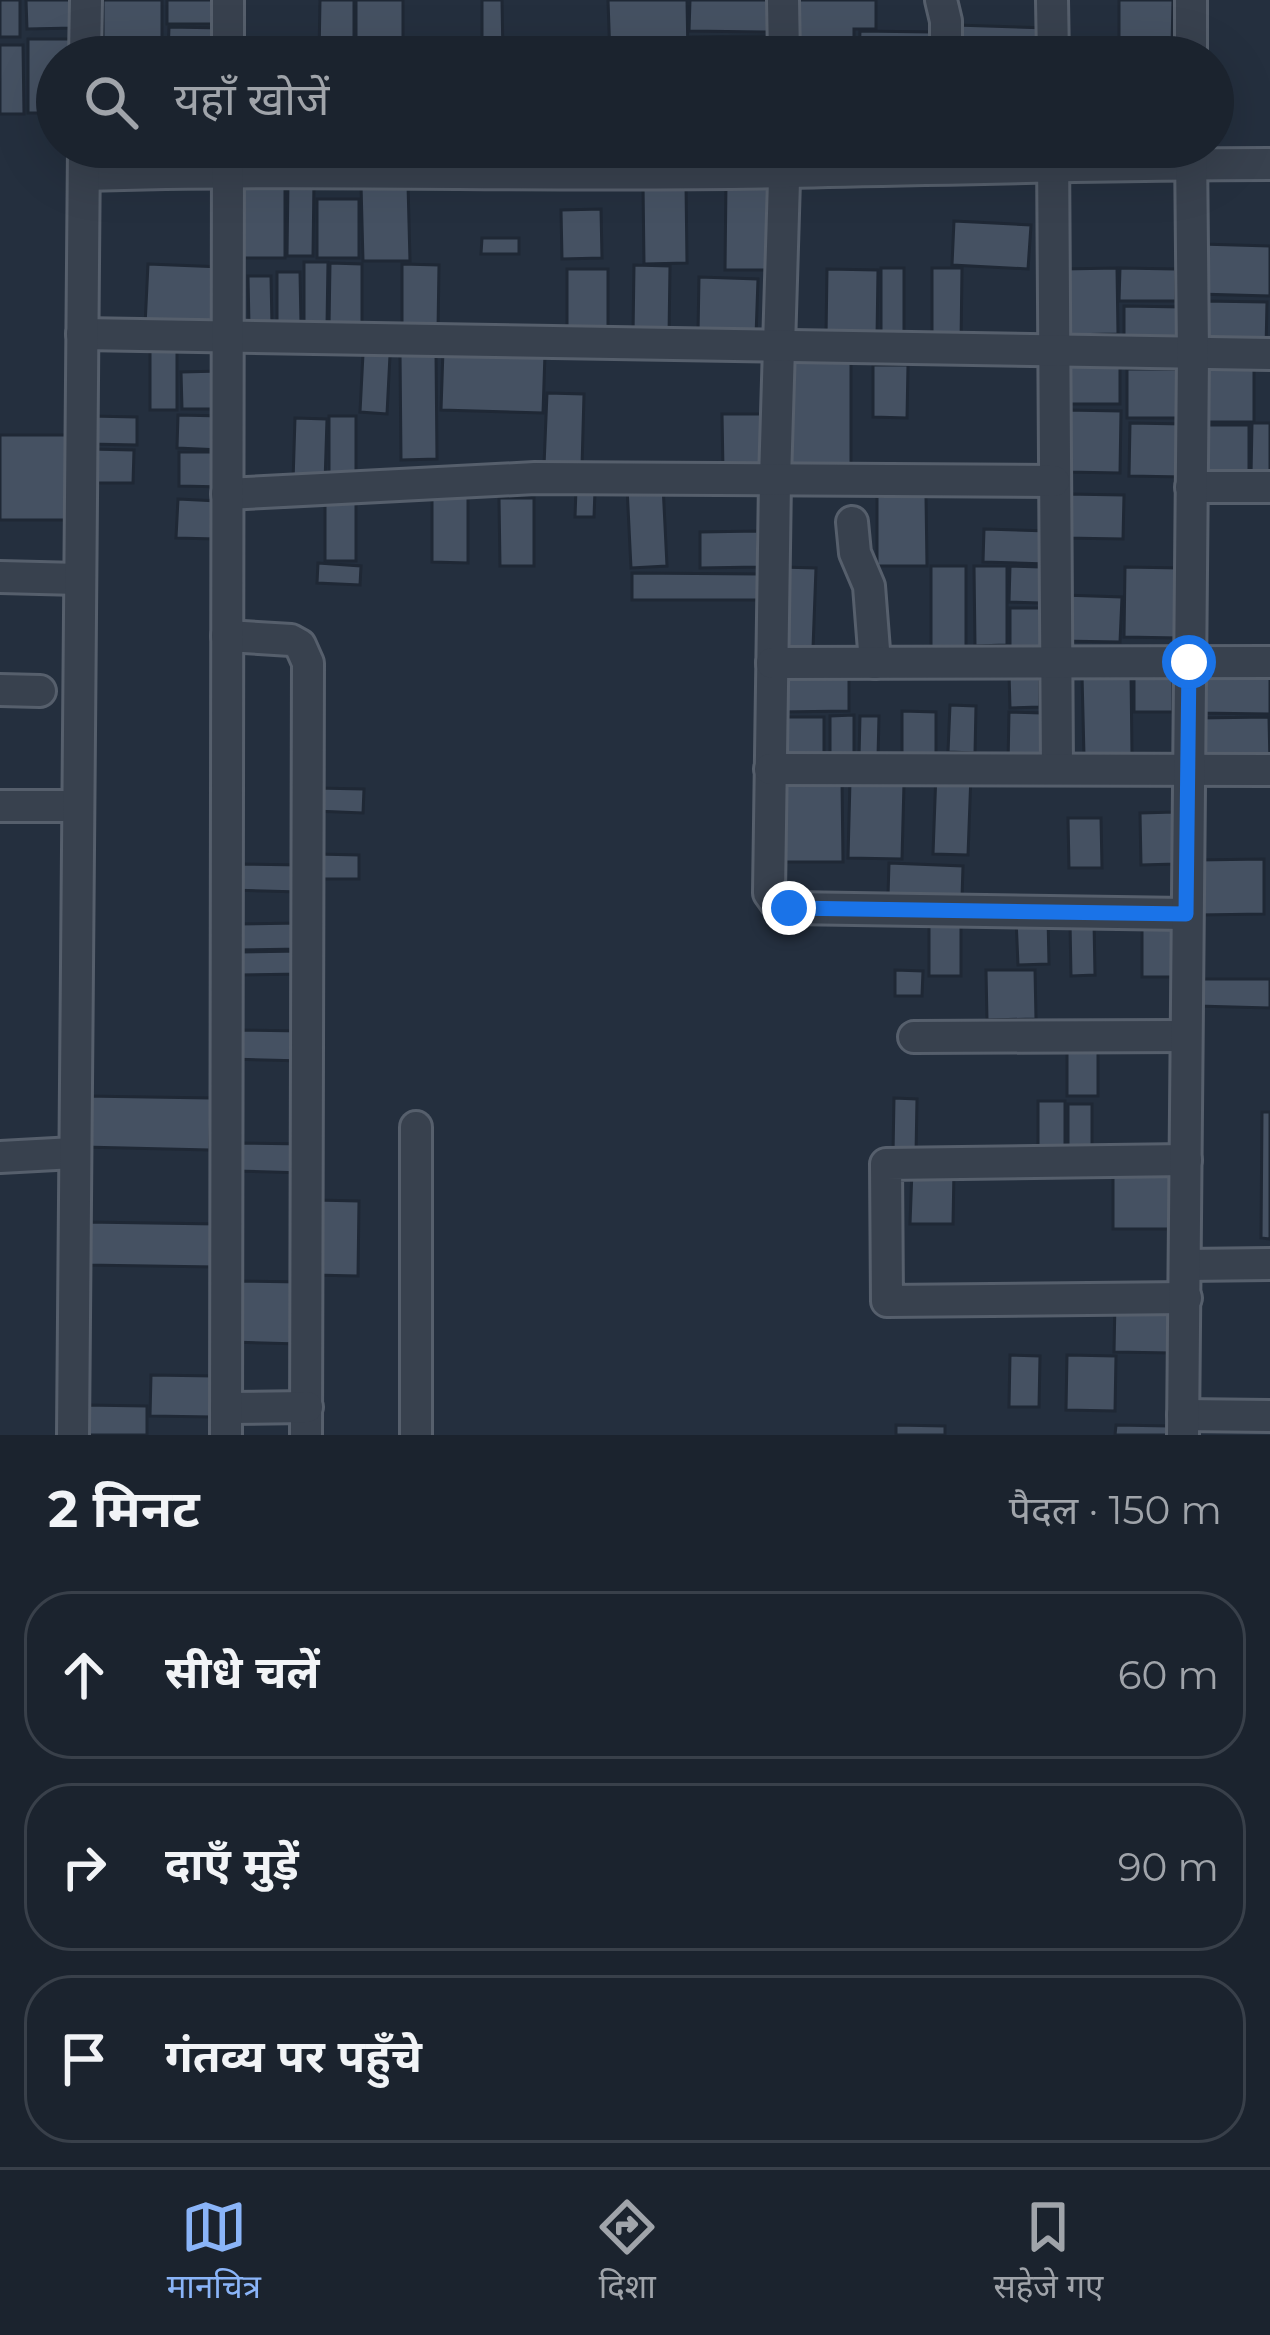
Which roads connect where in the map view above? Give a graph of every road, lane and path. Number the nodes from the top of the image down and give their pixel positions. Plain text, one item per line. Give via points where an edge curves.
1 (86, 0) edge
2 (228, 0) edge
3 (783, 0) edge
4 (941, 0) edge
5 (1052, 0) edge
6 (1191, 0) edge
7 (85, 36) edge
8 (228, 36) edge
9 (784, 36) edge
10 (946, 36) edge
11 (1053, 36) edge
12 (1191, 36) edge
13 (1234, 160) edge
14 (1270, 164) edge
15 (84, 168) edge
16 (228, 168) edge
17 (786, 168) edge
18 (1053, 168) edge
19 (1191, 168) edge
20 (82, 334) junction
21 (227, 339) junction
22 (779, 346) junction
23 (1054, 353) junction
24 (1270, 354) edge
25 (1192, 355) junction
26 (775, 480) junction
27 (1054, 481) junction
28 (1191, 487) junction
29 (1270, 487) edge
30 (227, 494) junction
31 (852, 522) dead end
32 (0, 577) edge
33 (79, 579) junction
34 (227, 636) junction
35 (1057, 662) junction
36 (1189, 662) junction
37 (1270, 662) edge
38 (772, 663) junction
39 (875, 663) junction
40 (0, 690) edge
41 (40, 691) dead end
42 (770, 769) junction
43 (1057, 769) junction
44 (1188, 769) junction
45 (1270, 770) edge
46 (0, 806) edge
47 (77, 806) junction
48 (1186, 914) junction
49 (1186, 1036) junction
50 (914, 1037) dead end
51 (416, 1126) dead end
52 (74, 1153) junction
53 (0, 1157) edge
54 (1186, 1160) junction
55 (1270, 1264) edge
56 (1186, 1265) junction
57 (1186, 1298) junction
58 (1270, 1416) edge
59 (307, 1421) edge
60 (226, 1422) edge
61 (1183, 1425) edge
62 (73, 1435) edge
63 (416, 1435) edge

1 - 7 street
2 - 8 street
3 - 9 street
4 - 10 street
5 - 11 street
6 - 12 street
13 - 14 street
15 - 20 street
16 - 21 street
17 - 22 street
18 - 23 street
19 - 25 street
20 - 21 street
20 - 33 street
21 - 22 street
21 - 30 street
22 - 23 street
22 - 26 street
23 - 25 street
23 - 27 street
24 - 25 street
25 - 28 street
26 - 27 street
26 - 30 street via 535,478
26 - 38 street
27 - 35 street
28 - 29 street
28 - 36 street
30 - 34 street
31 - 39 street via 869,586
32 - 33 street
33 - 47 street
34 - 59 street via 291,640 308,663
34 - 60 street
35 - 36 street
35 - 39 street
35 - 43 street
36 - 37 street
36 - 44 street
38 - 39 street
38 - 42 street
40 - 41 street
42 - 43 street
42 - 48 street via 769,893 779,907
43 - 44 street
44 - 45 street
44 - 48 street
46 - 47 street
47 - 52 street
48 - 49 street
49 - 50 street
49 - 54 street
51 - 63 street
52 - 53 street
52 - 62 street
54 - 56 street
54 - 57 street via 886,1164 887,1301
55 - 56 street
56 - 57 street
57 - 61 street
58 - 61 street
59 - 60 street

